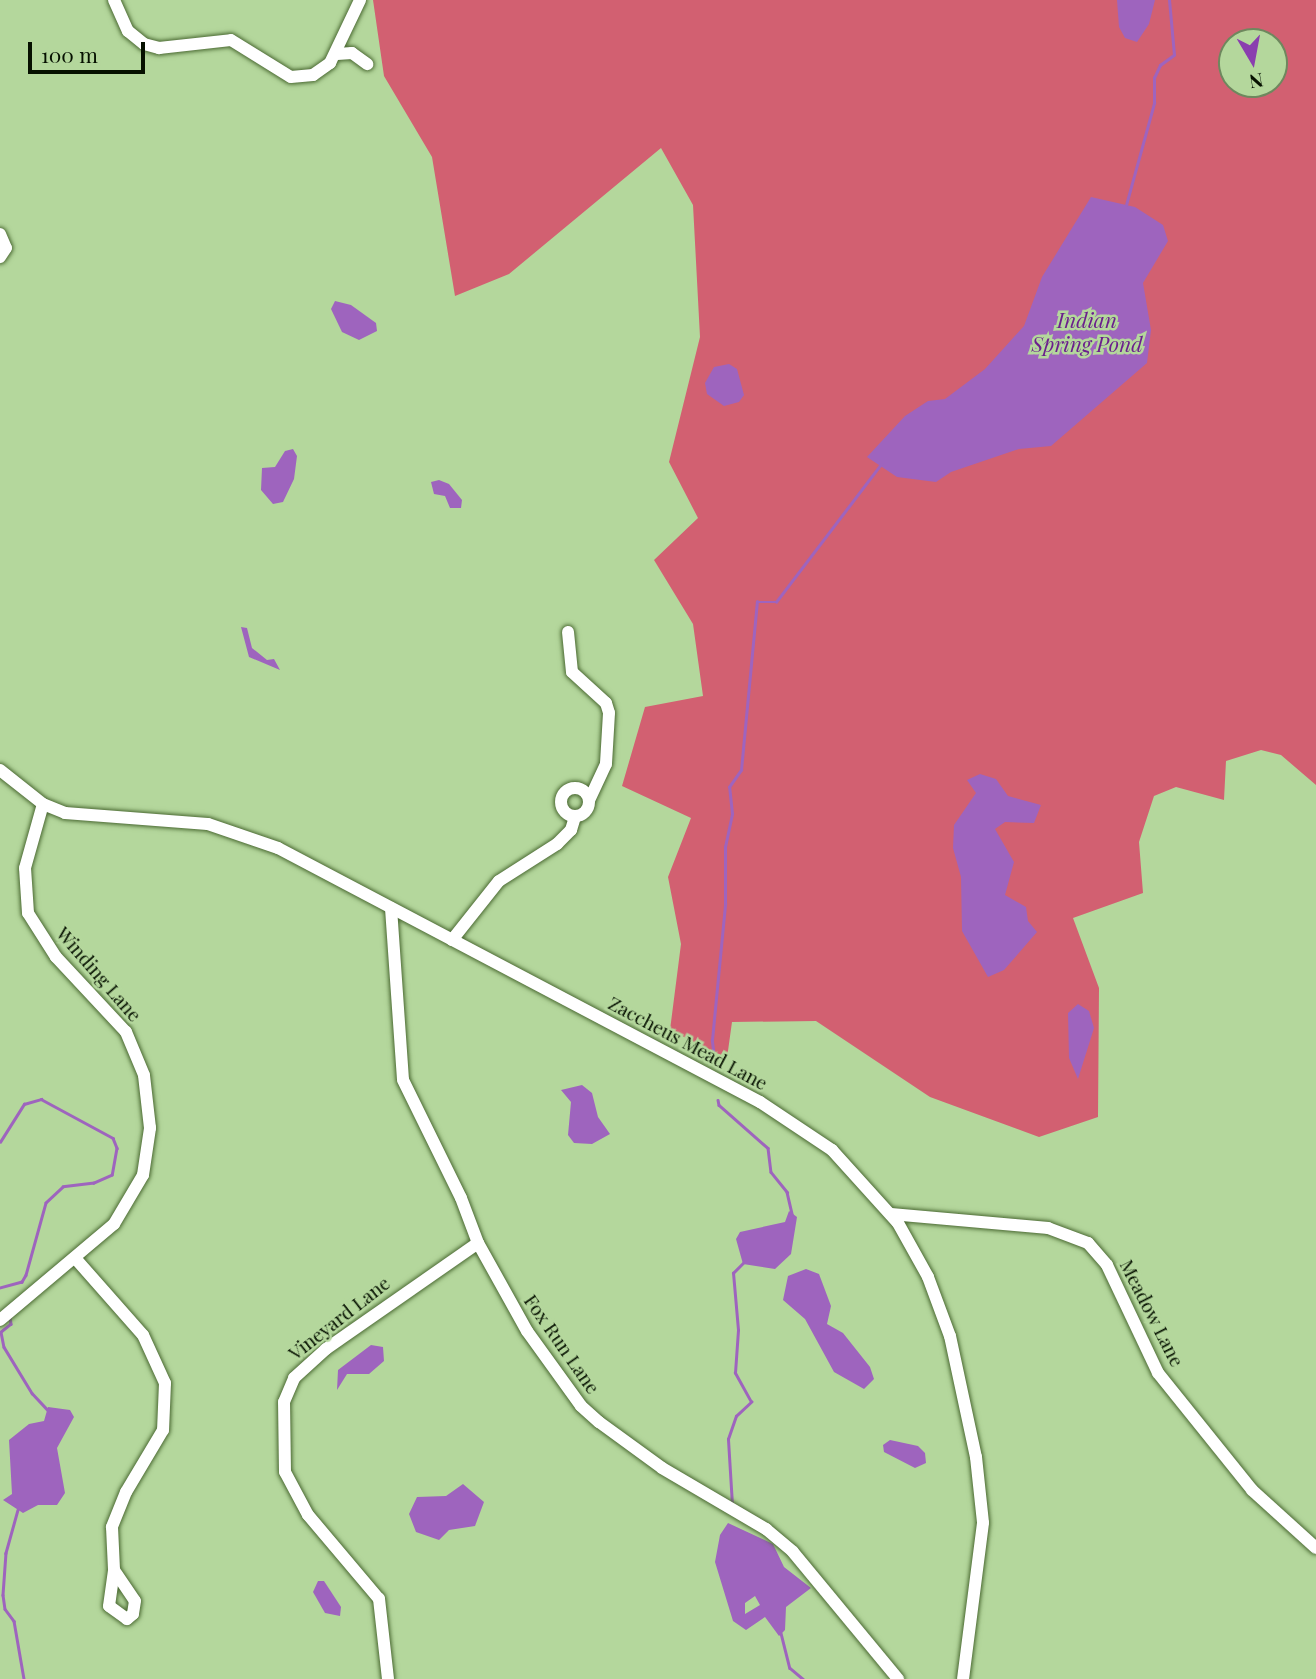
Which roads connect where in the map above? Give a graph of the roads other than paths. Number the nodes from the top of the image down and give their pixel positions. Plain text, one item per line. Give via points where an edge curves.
1 (114, 0) edge
2 (360, 0) edge
3 (337, 54) junction
4 (367, 64) dead end
5 (0, 234) edge
6 (0, 257) edge
7 (568, 632) dead end
8 (0, 770) edge
9 (589, 800) junction
10 (43, 804) junction
11 (575, 817) junction
12 (391, 908) junction
13 (452, 940) junction
14 (891, 1214) junction
15 (478, 1243) junction
16 (75, 1258) junction
17 (0, 1320) edge
18 (1316, 1548) edge
19 (114, 1570) dead end
20 (388, 1679) edge
21 (898, 1679) edge
22 (963, 1679) edge

1 - 3 street via 128,31 159,48 231,40 291,77 313,75
2 - 3 street
3 - 4 street via 352,52
5 - 6 street via 6,248
7 - 9 street via 572,672 606,703 609,713 606,764
8 - 10 street, Zaccheus Mead Lane
9 - 11 street via 587,810
9 - 11 street via 577,788 562,796 563,811
10 - 12 street, Zaccheus Mead Lane via 82,816 230,829 278,848
10 - 16 street, Winding Lane via 25,869 29,914 56,957 126,1032 144,1075 151,1108 147,1156 136,1192 114,1224
11 - 13 street via 571,830 558,844 499,881
12 - 13 street, Zaccheus Mead Lane
12 - 15 street, Fox Run Lane via 403,1080
13 - 14 street, Zaccheus Mead Lane via 796,1124 832,1150
14 - 18 street, Meadow Lane via 1048,1228 1088,1243 1107,1265 1158,1373 1252,1490
14 - 22 street, Zaccheus Mead Lane via 914,1249 944,1315 976,1457 982,1554
15 - 20 street, Vineyard Lane via 326,1349 294,1378 285,1402 285,1472 307,1515 379,1599
15 - 21 street, Fox Run Lane via 513,1310 582,1406 662,1468 766,1529 793,1552
16 - 17 street, Winding Lane
16 - 19 street via 143,1335 163,1369 165,1383 163,1430 126,1492 112,1527

